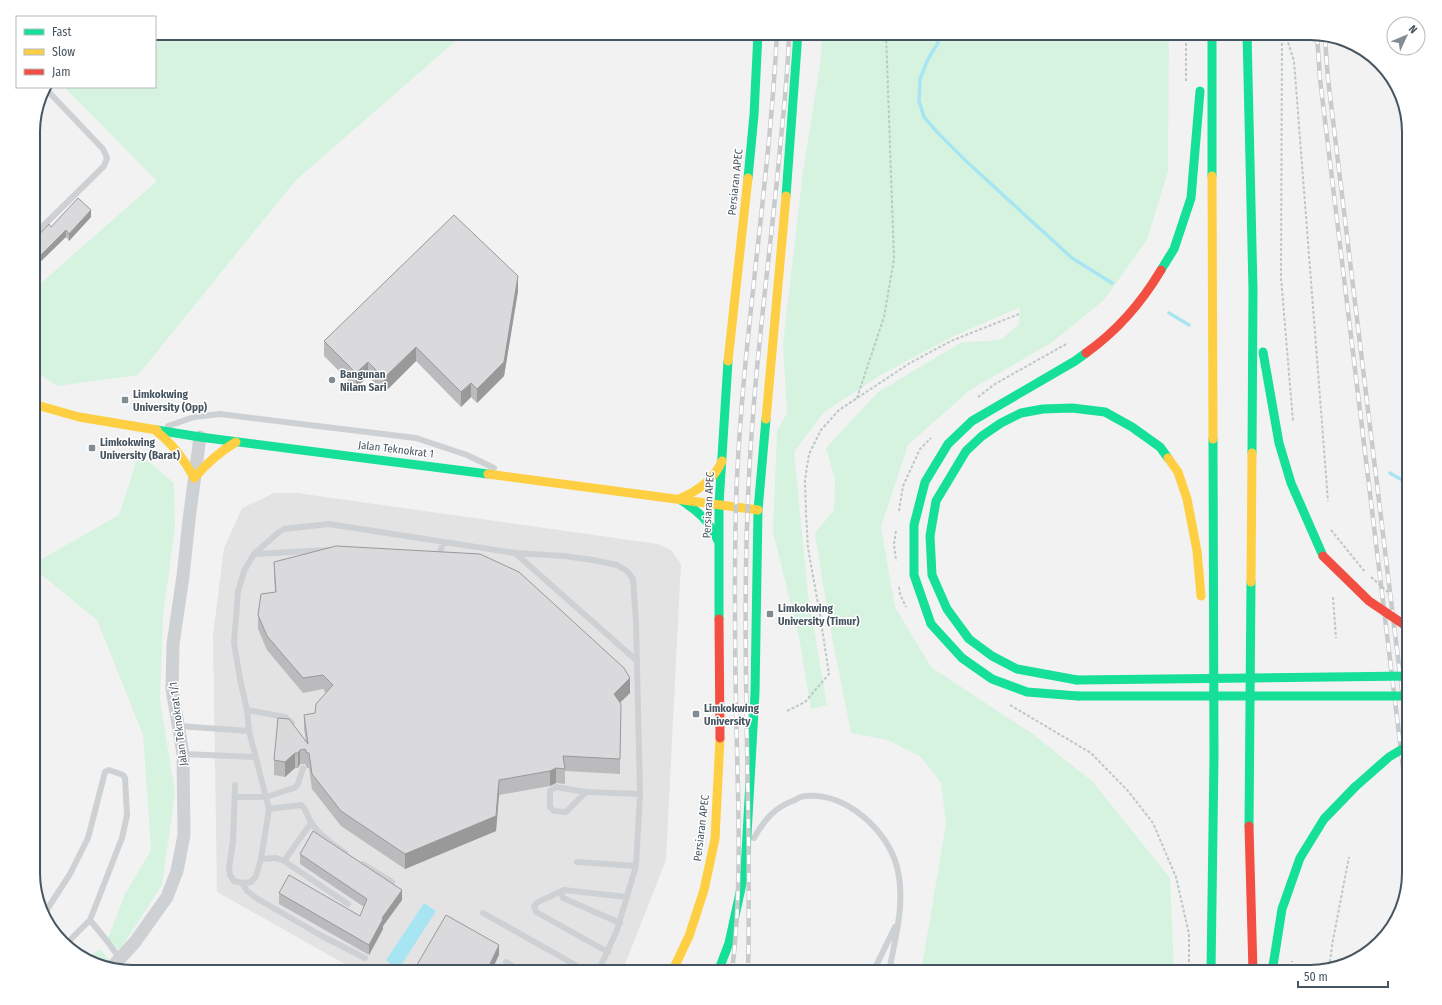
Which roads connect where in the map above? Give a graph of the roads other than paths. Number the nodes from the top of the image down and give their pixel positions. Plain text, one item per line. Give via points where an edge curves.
1 (758, 40) edge
2 (797, 40) edge
3 (1204, 40) edge
4 (1212, 40) edge
5 (1247, 40) edge
6 (1203, 49) dead end
7 (1200, 80) dead end
8 (50, 93) edge
9 (40, 229) edge
10 (1253, 290) junction
11 (40, 406) edge
12 (155, 430) junction
13 (200, 437) junction
14 (236, 442) junction
15 (722, 461) junction
16 (511, 476) junction
17 (194, 478) junction
18 (679, 499) junction
19 (719, 504) junction
20 (758, 510) junction
21 (718, 541) junction
22 (443, 542) junction
23 (334, 549) edge
24 (515, 553) junction
25 (254, 554) junction
26 (431, 560) edge
27 (1202, 606) dead end
28 (1402, 623) edge
29 (1204, 638) dead end
30 (636, 660) junction
31 (1402, 676) edge
32 (1402, 696) edge
33 (247, 710) junction
34 (177, 726) junction
35 (296, 728) edge
36 (249, 731) junction
37 (1402, 749) edge
38 (183, 754) junction
39 (254, 757) junction
40 (1214, 757) junction
41 (303, 768) dead end
42 (235, 785) dead end
43 (586, 792) junction
44 (640, 794) junction
45 (235, 797) junction
46 (266, 797) junction
47 (269, 809) junction
48 (311, 823) junction
49 (353, 858) edge
50 (262, 859) junction
51 (284, 861) junction
52 (360, 862) edge
53 (577, 862) dead end
54 (636, 866) junction
55 (744, 870) junction
56 (392, 882) edge
57 (242, 883) junction
58 (561, 893) junction
59 (627, 897) junction
60 (348, 904) dead end
61 (47, 909) edge
62 (483, 914) dead end
63 (90, 920) junction
64 (899, 920) junction
65 (620, 923) junction
66 (70, 940) edge
67 (608, 952) junction
68 (365, 958) dead end
69 (506, 962) dead end
70 (117, 963) edge
71 (511, 965) edge
72 (575, 965) edge
73 (602, 965) edge
74 (675, 965) edge
75 (721, 965) edge
76 (876, 965) edge
77 (890, 965) edge
78 (1211, 965) edge
79 (1253, 965) edge
80 (1273, 965) edge

1 - 15 main road, Persiaran APEC via 753,122 727,366
2 - 20 main road
3 - 6 main road
4 - 40 main road
5 - 10 main road
7 - 32 main road, bridge via 1191,198 1174,249 1149,291 1099,344 1075,361 972,421 948,444 925,482 914,525 914,575 931,624 962,658 992,679 1027,692 1078,696
8 - 9 lane via 103,149 107,158 104,166
10 - 28 main road, bridge via 1279,443 1291,484 1324,556 1369,601
10 - 79 main road via 1249,844
11 - 12 main road, Jalan Teknokrat 1 via 79,417
12 - 13 main road, Jalan Teknokrat 1
12 - 16 lane via 194,417 220,414 416,438 467,455
12 - 17 main road via 182,455
13 - 14 main road, Jalan Teknokrat 1
13 - 17 street, Jalan Teknokrat 1/1
14 - 16 main road, Jalan Teknokrat 1
14 - 17 main road via 208,462
15 - 18 main road via 714,476 704,485
15 - 19 main road, Persiaran APEC
16 - 18 main road, Jalan Teknokrat 1
17 - 34 street, Jalan Teknokrat 1/1 via 173,644 172,689
18 - 19 main road, Jalan Teknokrat 1
18 - 21 main road via 708,520
19 - 20 main road, Jalan Teknokrat 1
19 - 21 main road, Persiaran APEC
20 - 55 main road via 755,694
21 - 74 main road, Persiaran APEC via 720,752 715,838 704,890 689,936
22 - 24 lane
22 - 25 lane via 323,524 284,529
22 - 26 lane via 440,553
23 - 25 lane
24 - 30 lane
24 - 30 lane via 593,560 617,565 627,571 633,580
25 - 33 lane via 244,571 238,592 234,643
27 - 31 main road, bridge via 1197,551 1187,499 1178,472 1160,447 1132,426 1105,412 1072,408 1043,409 1021,413 1001,423 966,451 936,500 930,536 932,575 947,609 969,639 992,656 1017,669 1077,680
29 - 40 main road
30 - 44 lane
33 - 35 lane via 285,718
33 - 36 lane
34 - 36 lane
34 - 38 street, Jalan Teknokrat 1/1
36 - 39 lane
37 - 80 main road, bridge via 1389,757 1355,787 1324,819 1300,858 1282,909
38 - 39 lane
38 - 70 street, Jalan Teknokrat 1/1 via 184,835 178,871 167,897 152,920
39 - 46 lane
40 - 78 main road
41 - 46 lane via 298,784 294,788
42 - 45 lane
43 - 43 lane via 556,787 550,791 550,807 554,810 568,811
43 - 44 lane
44 - 54 lane
45 - 46 lane
45 - 57 lane via 229,869 234,881
46 - 47 lane
47 - 48 lane via 301,805
47 - 50 lane
48 - 49 lane via 323,836
48 - 51 lane
50 - 51 lane via 276,858
50 - 57 lane via 255,879
51 - 60 lane
52 - 56 lane
53 - 54 lane
54 - 59 lane
55 - 64 lane via 753,839 762,823 774,810 806,796 826,797 846,805 866,818 888,845 897,865 900,882
55 - 75 main road via 729,943
57 - 68 lane via 256,898
58 - 59 lane via 564,890
58 - 65 lane via 563,898
58 - 67 lane via 538,902 534,906 536,912
59 - 65 lane
61 - 63 lane via 70,874 88,838 105,772 109,770 125,776 127,815 122,838
62 - 72 lane
63 - 66 lane
63 - 70 lane via 107,941
64 - 76 lane
64 - 77 lane
65 - 67 lane
67 - 73 lane
69 - 71 lane

